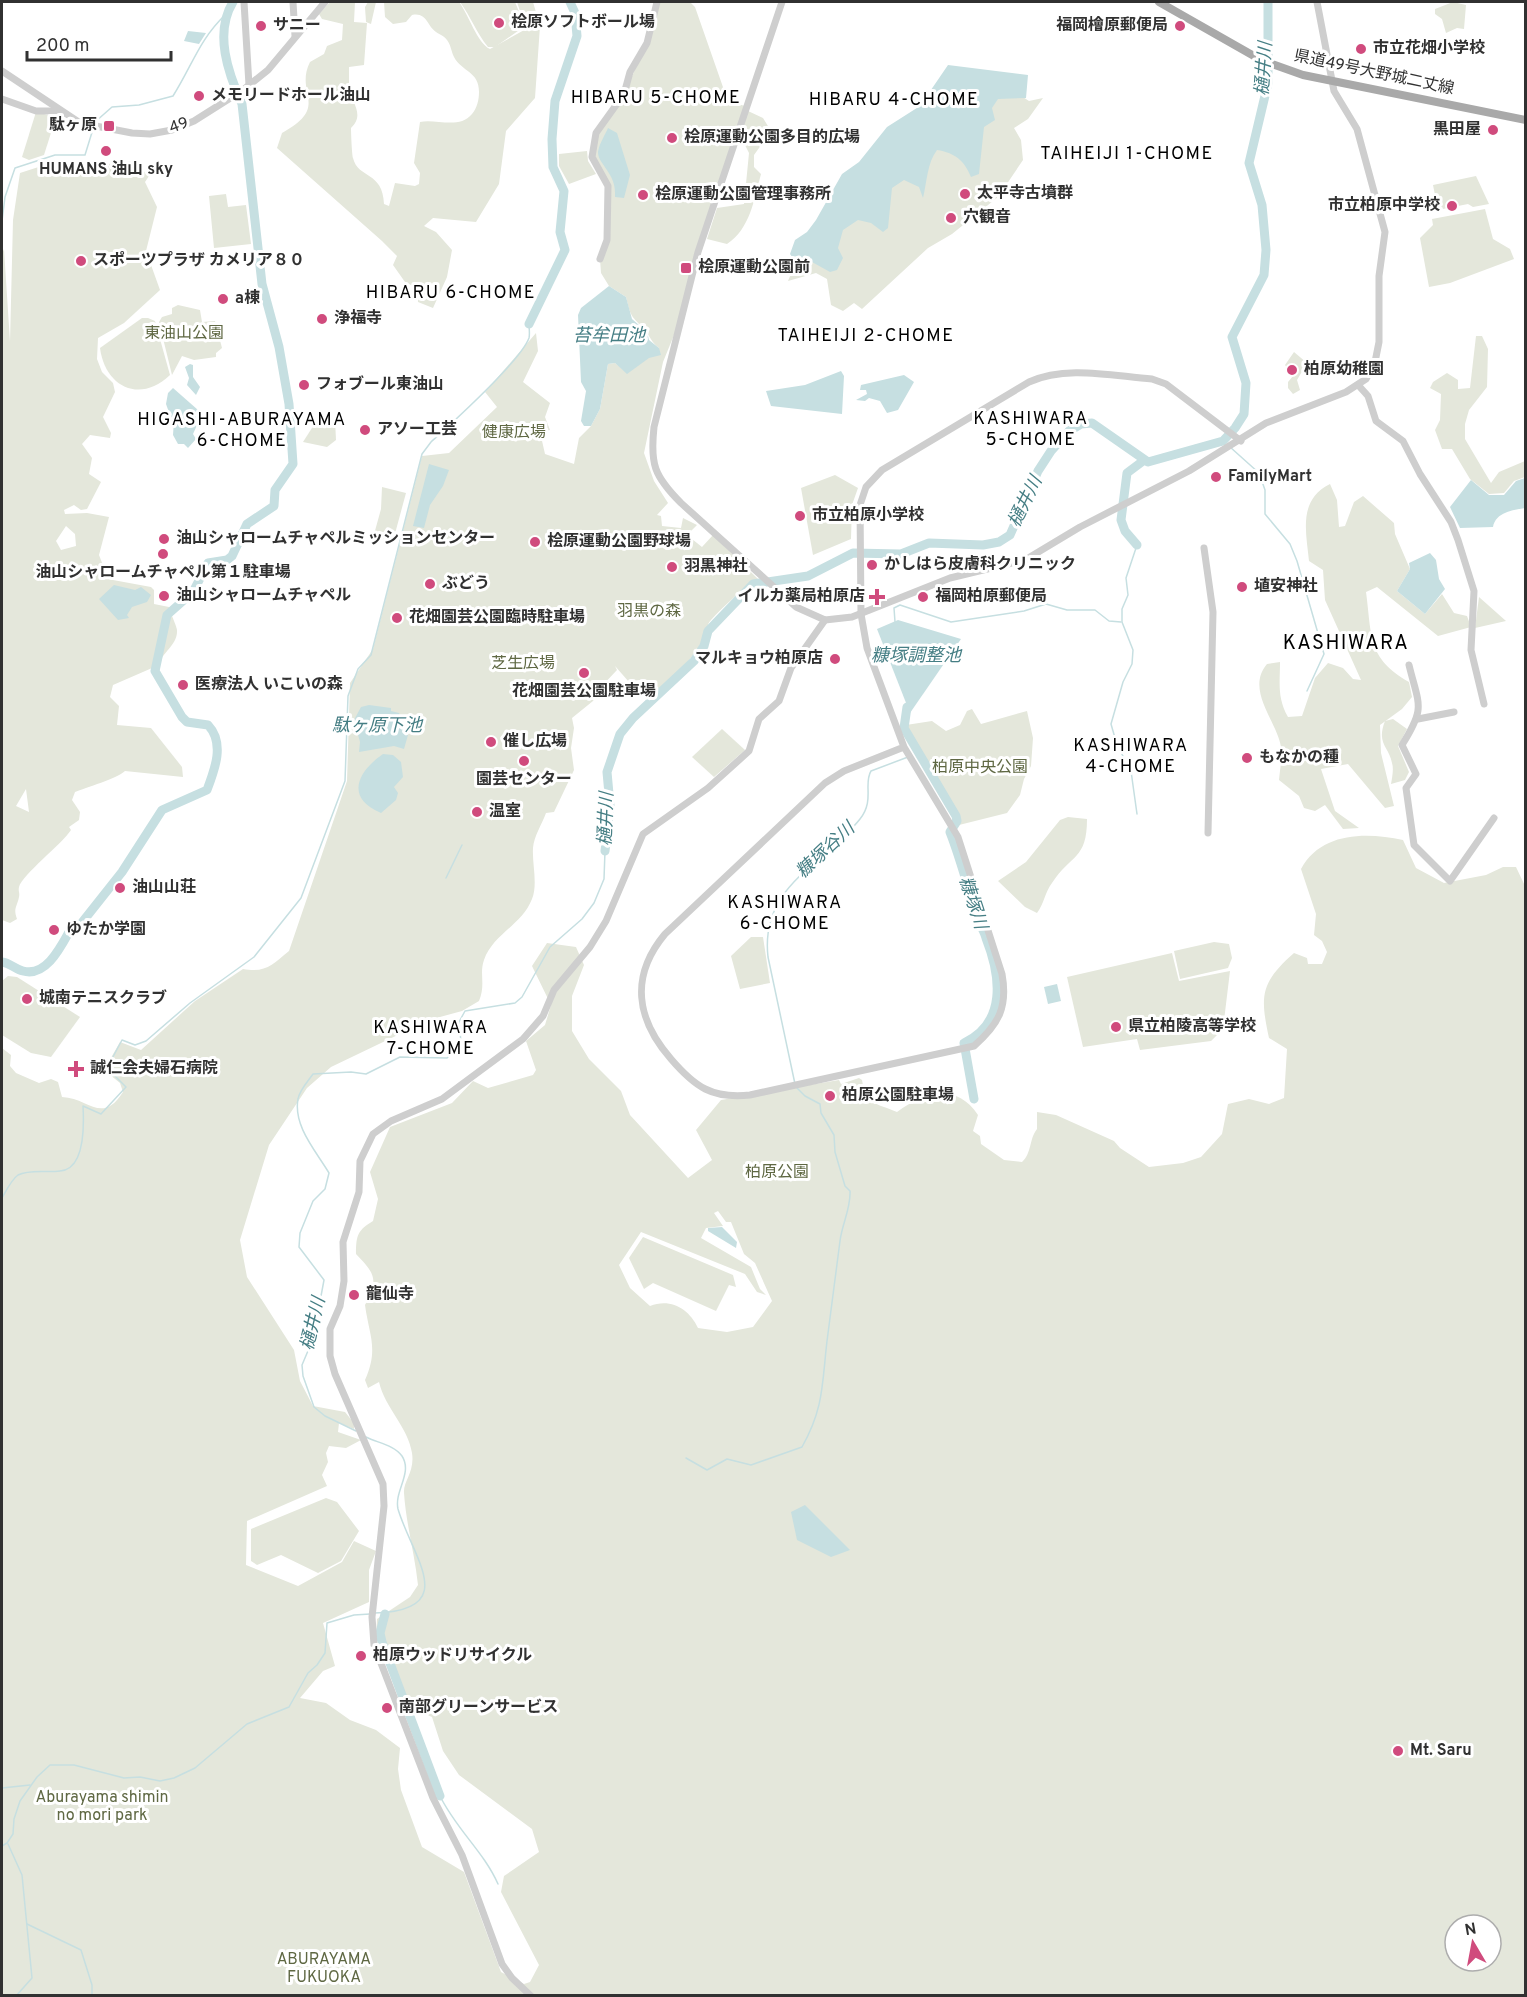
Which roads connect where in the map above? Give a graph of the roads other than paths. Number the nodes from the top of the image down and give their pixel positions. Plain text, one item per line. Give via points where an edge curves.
1 (244, 2) edge
2 (293, 2) edge
3 (325, 2) edge
4 (657, 2) edge
5 (782, 2) edge
6 (1159, 2) edge
7 (1317, 2) edge
8 (295, 36) junction
9 (2, 71) edge
10 (1332, 81) junction
11 (246, 88) junction
12 (2, 99) edge
13 (59, 111) junction
14 (1526, 120) edge
15 (600, 259) dead end
16 (1359, 386) junction
17 (1239, 439) junction
18 (1204, 548) dead end
19 (861, 614) junction
20 (825, 620) junction
21 (1409, 665) dead end
22 (1484, 704) dead end
23 (1454, 712) dead end
24 (1418, 719) junction
25 (907, 752) junction
26 (1494, 818) dead end
27 (1208, 833) dead end
28 (531, 1995) edge

1 - 11 street
2 - 8 street
3 - 8 street, 49 / 49
4 - 15 street via 647,43 630,72 624,94 596,133 592,157 608,186 607,240
5 - 20 street via 698,252 654,427 651,455 663,485 796,607
6 - 10 main road, 県道49号大野城二丈線 via 1261,60
7 - 10 street
8 - 11 street, 49 / 49 via 268,70
9 - 13 street, 49 / 49
10 - 14 main road, 県道49号大野城二丈線
10 - 16 street via 1357,129 1385,232 1379,276 1379,342 1375,362
11 - 13 street, 49 / 49 via 194,121 150,134 96,128
12 - 13 street via 36,111
16 - 17 street via 1289,412
16 - 22 street via 1368,396 1376,421 1404,441 1451,522 1474,591 1471,650
17 - 19 street via 1025,561 951,578
17 - 19 street via 1166,384 1152,379 1064,373 1042,376 882,470 866,487 860,505
18 - 27 street via 1213,612
19 - 20 street
19 - 25 street via 867,648
20 - 28 street via 791,668 779,700 759,719 749,751 708,788 643,834 606,921 554,990 543,1016 523,1039 442,1099 391,1121 373,1134 360,1161 359,1192 343,1242 340,1306 329,1339 335,1374 383,1484 372,1637 434,1798 462,1855 502,1964
21 - 24 street via 1420,710
23 - 24 street
24 - 26 street via 1402,745 1416,774 1406,788 1414,845 1450,882
25 - 25 street via 844,771 825,783 664,934 644,967 641,998 646,1022 655,1041 698,1087 730,1097 974,1046 992,1031 1001,1014 1005,989 991,933 953,826

